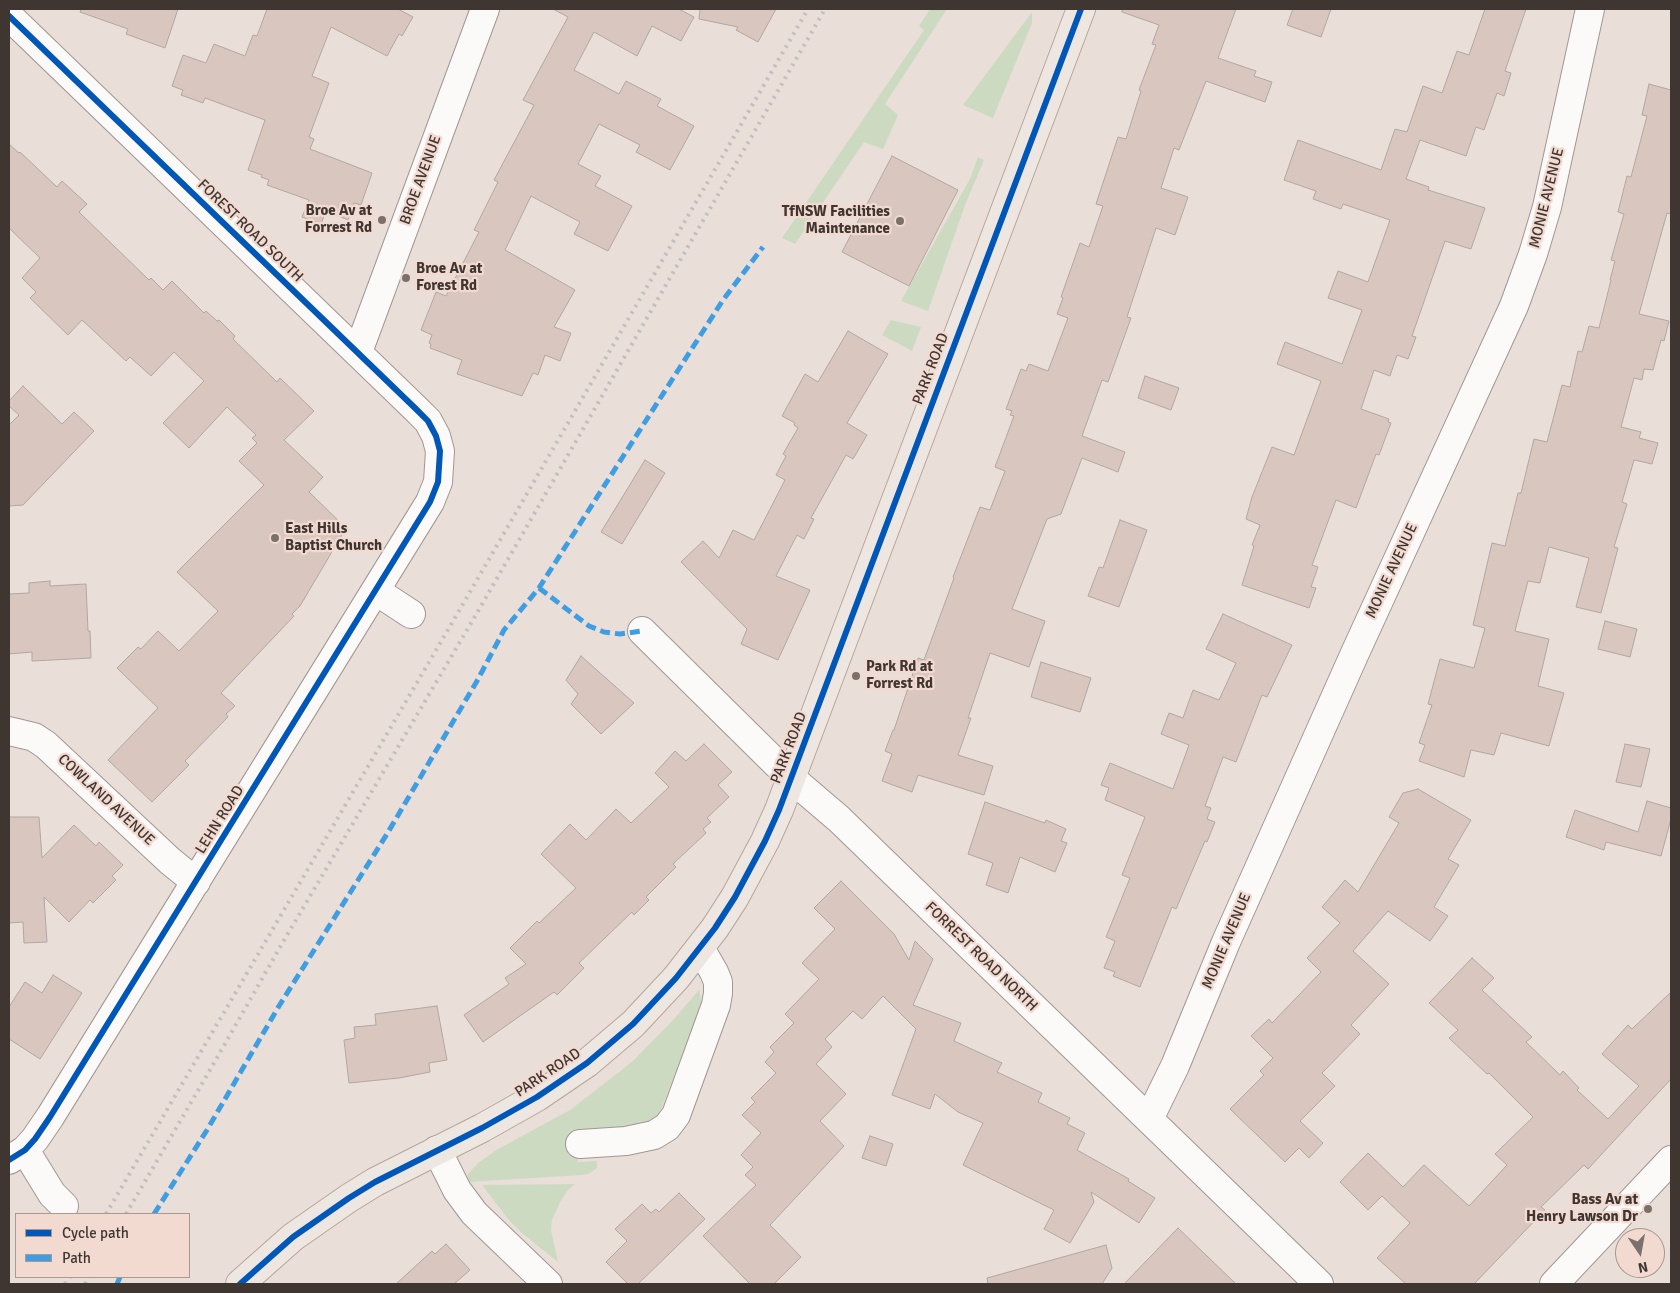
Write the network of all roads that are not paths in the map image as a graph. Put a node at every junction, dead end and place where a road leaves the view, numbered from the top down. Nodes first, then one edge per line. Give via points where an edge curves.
1 (485, 9) edge
2 (1081, 9) edge
3 (1590, 9) edge
4 (9, 16) edge
5 (358, 352) junction
6 (438, 482) joint
7 (376, 591) junction
8 (411, 614) dead end
9 (642, 631) dead end
10 (9, 731) edge
11 (791, 778) junction
12 (196, 882) junction
13 (700, 948) junction
14 (1149, 1119) junction
15 (580, 1144) dead end
16 (436, 1150) junction
17 (17, 1155) edge
18 (1671, 1160) edge
19 (64, 1206) dead end
20 (240, 1284) edge
21 (548, 1284) edge
22 (1319, 1284) edge
23 (1554, 1284) edge

1 - 5 street, BROE AVENUE
2 - 11 main road, PARK ROAD
3 - 14 street, MONIE AVENUE via 1547,207 1514,306 1355,653 1226,942 1176,1066
4 - 5 street, FOREST ROAD SOUTH
5 - 6 street, FOREST ROAD SOUTH via 428,421 440,451
6 - 7 street, LEHN ROAD via 430,502
7 - 8 street
7 - 12 street, LEHN ROAD
9 - 11 street, FORREST ROAD NORTH
10 - 12 street, COWLAND AVENUE via 34,737 46,746
11 - 13 main road, PARK ROAD via 750,871
11 - 14 street, FORREST ROAD NORTH via 839,819
12 - 17 street, LEHN ROAD via 50,1117 35,1139
13 - 15 street via 718,982 718,993 676,1115 667,1127 654,1135 626,1141
13 - 16 main road, PARK ROAD via 633,1024 586,1063 537,1098
14 - 22 street, FORREST ROAD NORTH
16 - 20 main road, PARK ROAD via 374,1182 320,1217
16 - 21 street via 457,1190 474,1213
17 - 19 street
18 - 23 street

